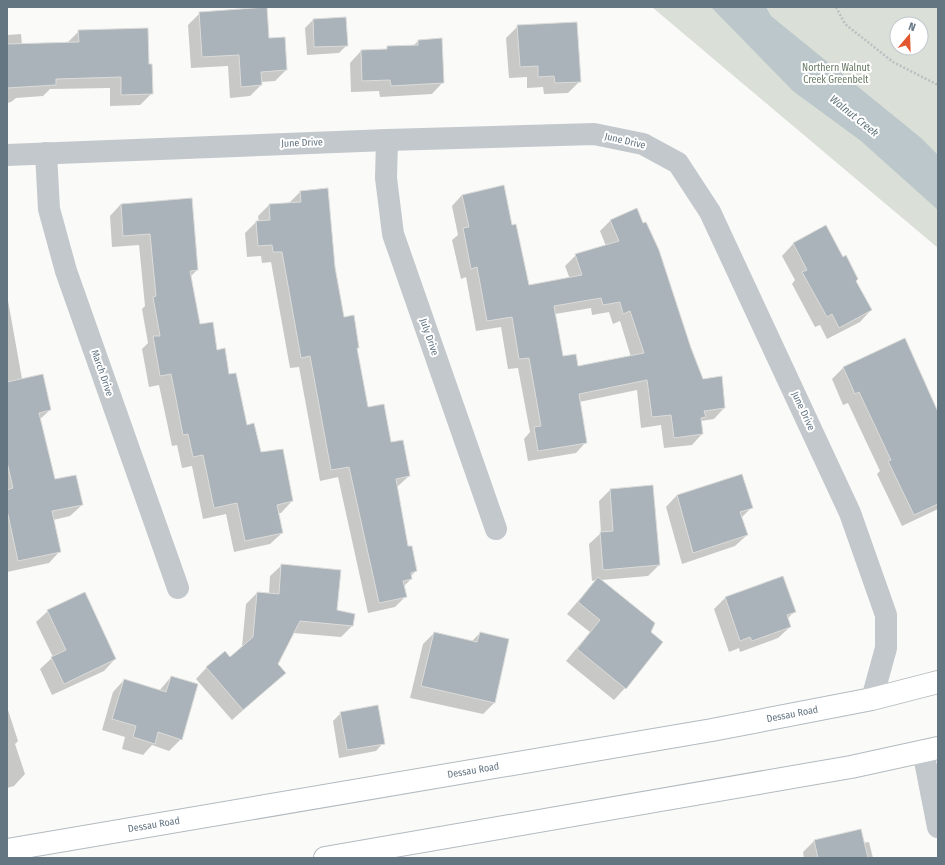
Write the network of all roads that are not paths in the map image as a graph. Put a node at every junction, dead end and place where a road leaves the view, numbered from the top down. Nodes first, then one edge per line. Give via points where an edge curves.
1 (387, 140) junction
2 (46, 154) junction
3 (7, 155) edge
4 (496, 529) dead end
5 (178, 588) dead end
6 (938, 682) edge
7 (872, 700) junction
8 (931, 750) edge
9 (938, 827) edge
10 (7, 850) edge
11 (325, 858) edge

1 - 2 street, June Drive
1 - 4 street, July Drive via 386,178 394,234
1 - 7 street, June Drive via 594,134 644,144 678,163 710,212 850,513 886,614 886,648
2 - 3 street, June Drive
2 - 5 street, March Drive via 49,209 66,270
6 - 7 main road, Dessau Road
7 - 10 main road, Dessau Road via 712,730
8 - 9 street
8 - 11 main road via 851,767

